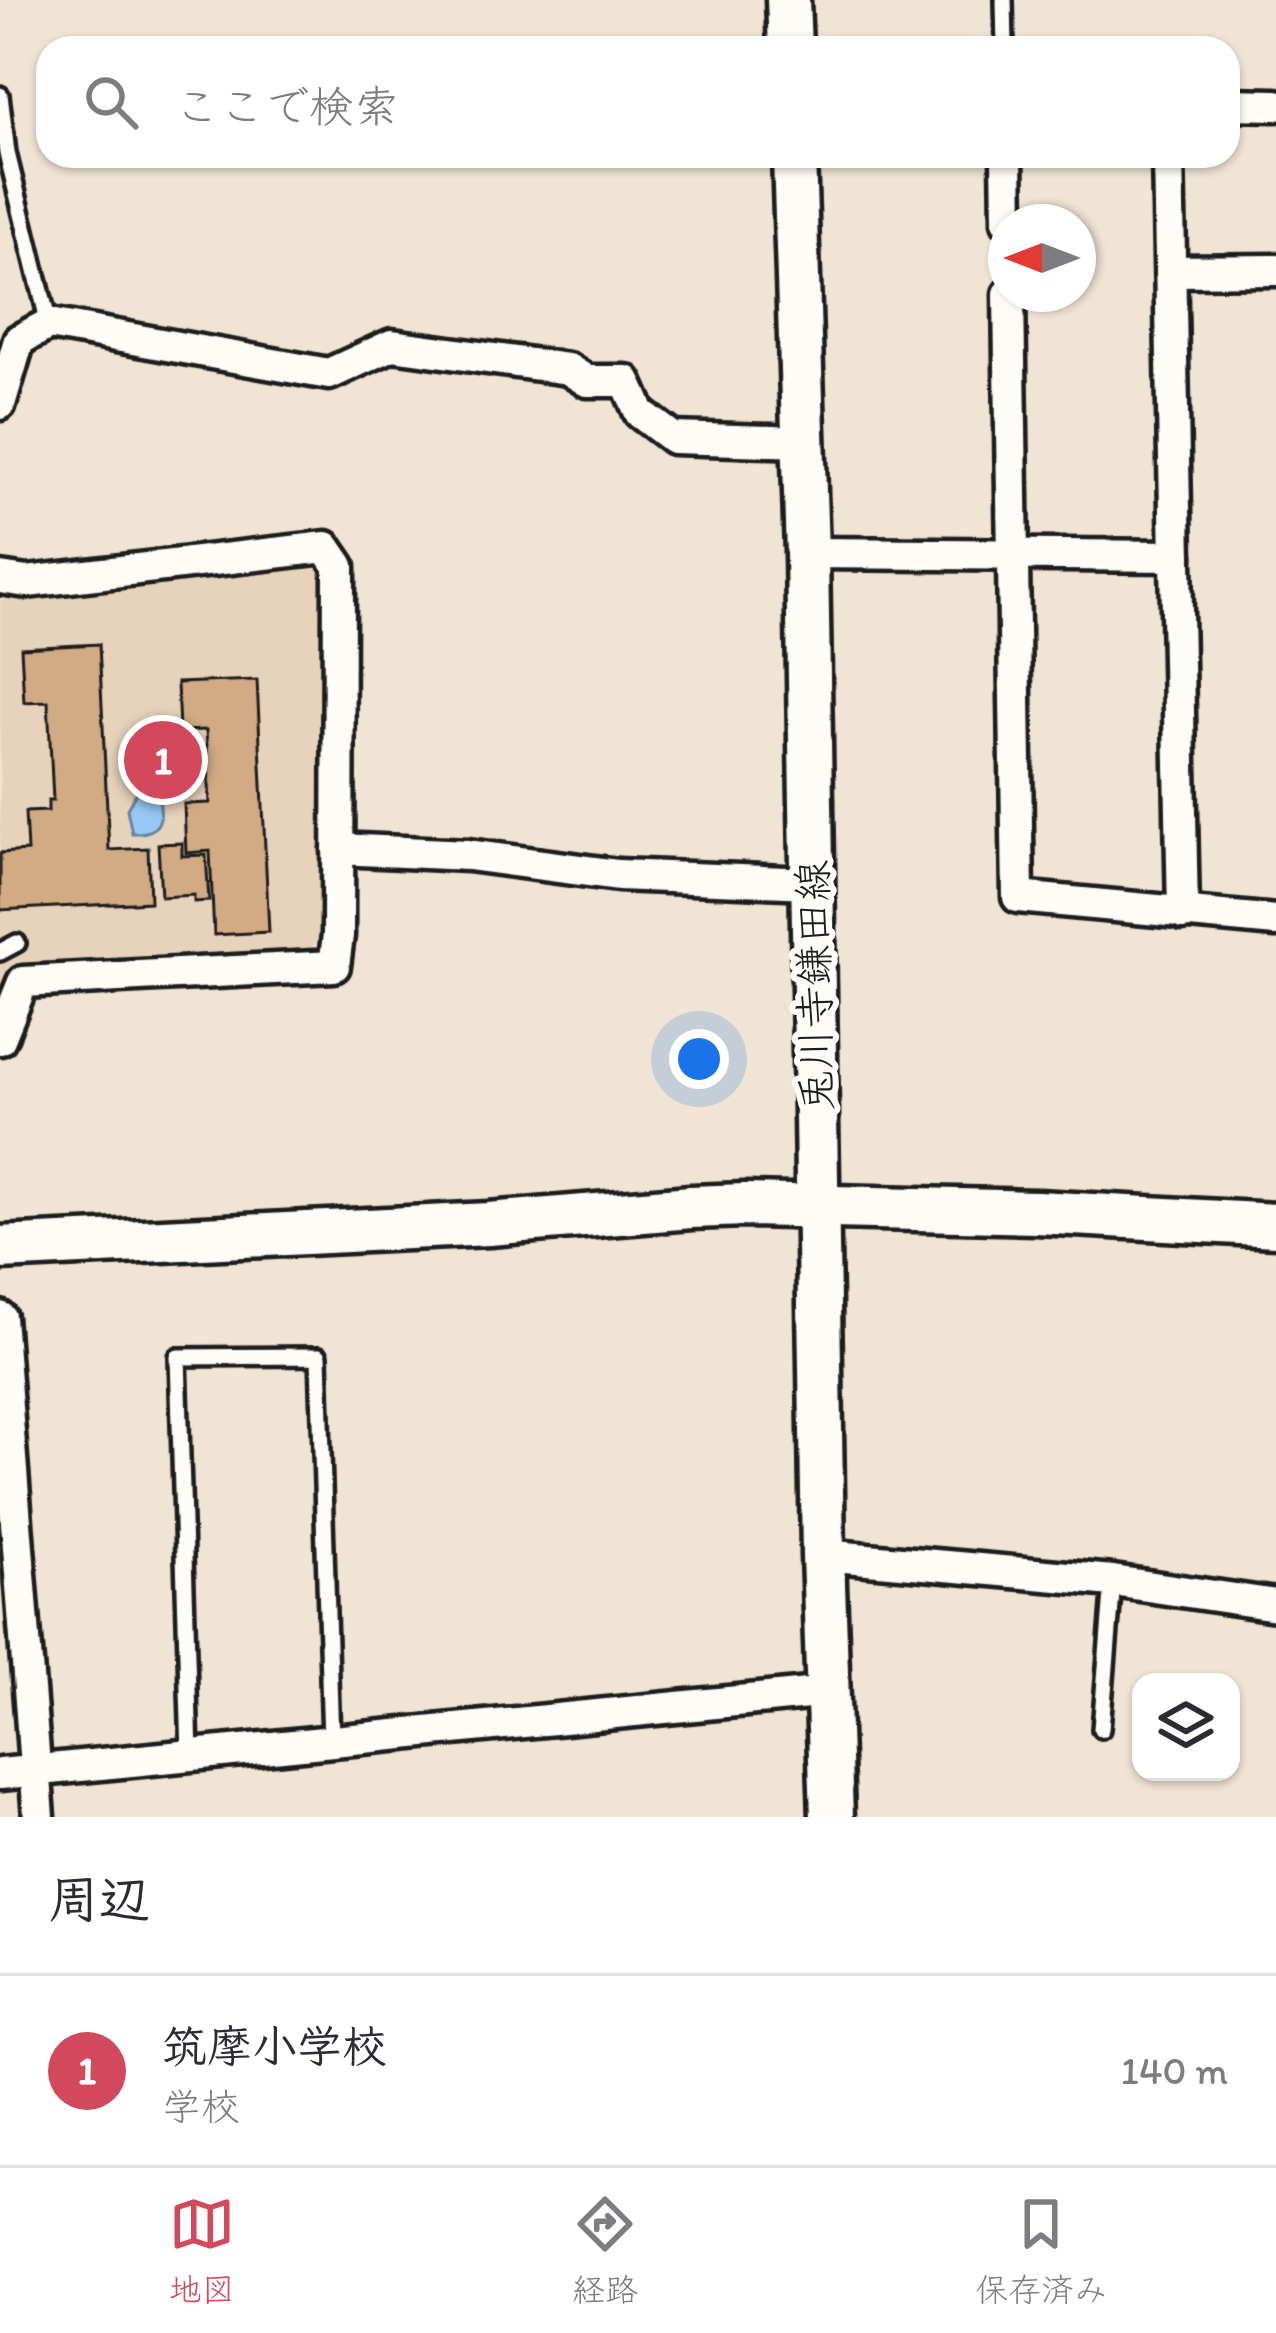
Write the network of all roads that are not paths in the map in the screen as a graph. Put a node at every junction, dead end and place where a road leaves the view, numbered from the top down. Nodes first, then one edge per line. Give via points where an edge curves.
1 (788, 0) edge
2 (1004, 0) edge
3 (790, 36) edge
4 (1005, 36) edge
5 (0, 95) edge
6 (1240, 104) edge
7 (1276, 105) edge
8 (794, 168) edge
9 (1007, 168) edge
10 (1168, 168) edge
11 (1008, 204) edge
12 (1276, 270) edge
13 (1172, 271) junction
14 (1009, 312) edge
15 (50, 324) junction
16 (0, 404) edge
17 (804, 442) junction
18 (807, 553) junction
19 (1176, 556) junction
20 (1013, 557) junction
21 (0, 578) edge
22 (338, 849) junction
23 (812, 884) junction
24 (1183, 914) junction
25 (1276, 921) edge
26 (17, 943) dead end
27 (0, 952) edge
28 (0, 1039) edge
29 (818, 1206) junction
30 (1276, 1225) edge
31 (0, 1248) edge
32 (0, 1317) edge
33 (823, 1555) junction
34 (1113, 1581) junction
35 (1276, 1605) edge
36 (828, 1692) junction
37 (1101, 1729) dead end
38 (331, 1742) junction
39 (190, 1755) junction
40 (36, 1770) junction
41 (0, 1774) edge
42 (39, 1817) edge
43 (832, 1817) edge

1 - 3 main road
2 - 4 lane
5 - 15 lane
6 - 7 street
8 - 17 main road, 兎川寺鎌田線
9 - 11 street
10 - 13 street
12 - 13 street
13 - 19 street
14 - 20 street
15 - 16 street via 19,340
15 - 17 street via 329,374 392,345 568,369 587,381 626,381 640,413 673,438
17 - 18 main road, 兎川寺鎌田線
18 - 20 street
18 - 23 main road, 兎川寺鎌田線
19 - 20 street
19 - 24 street
20 - 24 street via 1018,897
21 - 22 street via 27,582 326,548 338,566
22 - 23 street
22 - 28 street via 334,966 23,982
23 - 29 main road, 兎川寺鎌田線
24 - 25 street
26 - 27 lane
29 - 30 main road
29 - 31 main road
29 - 33 main road, 兎川寺鎌田線
32 - 40 street
33 - 34 street
33 - 36 main road, 兎川寺鎌田線
34 - 35 street
34 - 37 lane
36 - 38 street
36 - 43 main road, 兎川寺鎌田線
38 - 39 street
38 - 39 lane via 320,1357 178,1357
39 - 40 street
40 - 41 street
40 - 42 street

